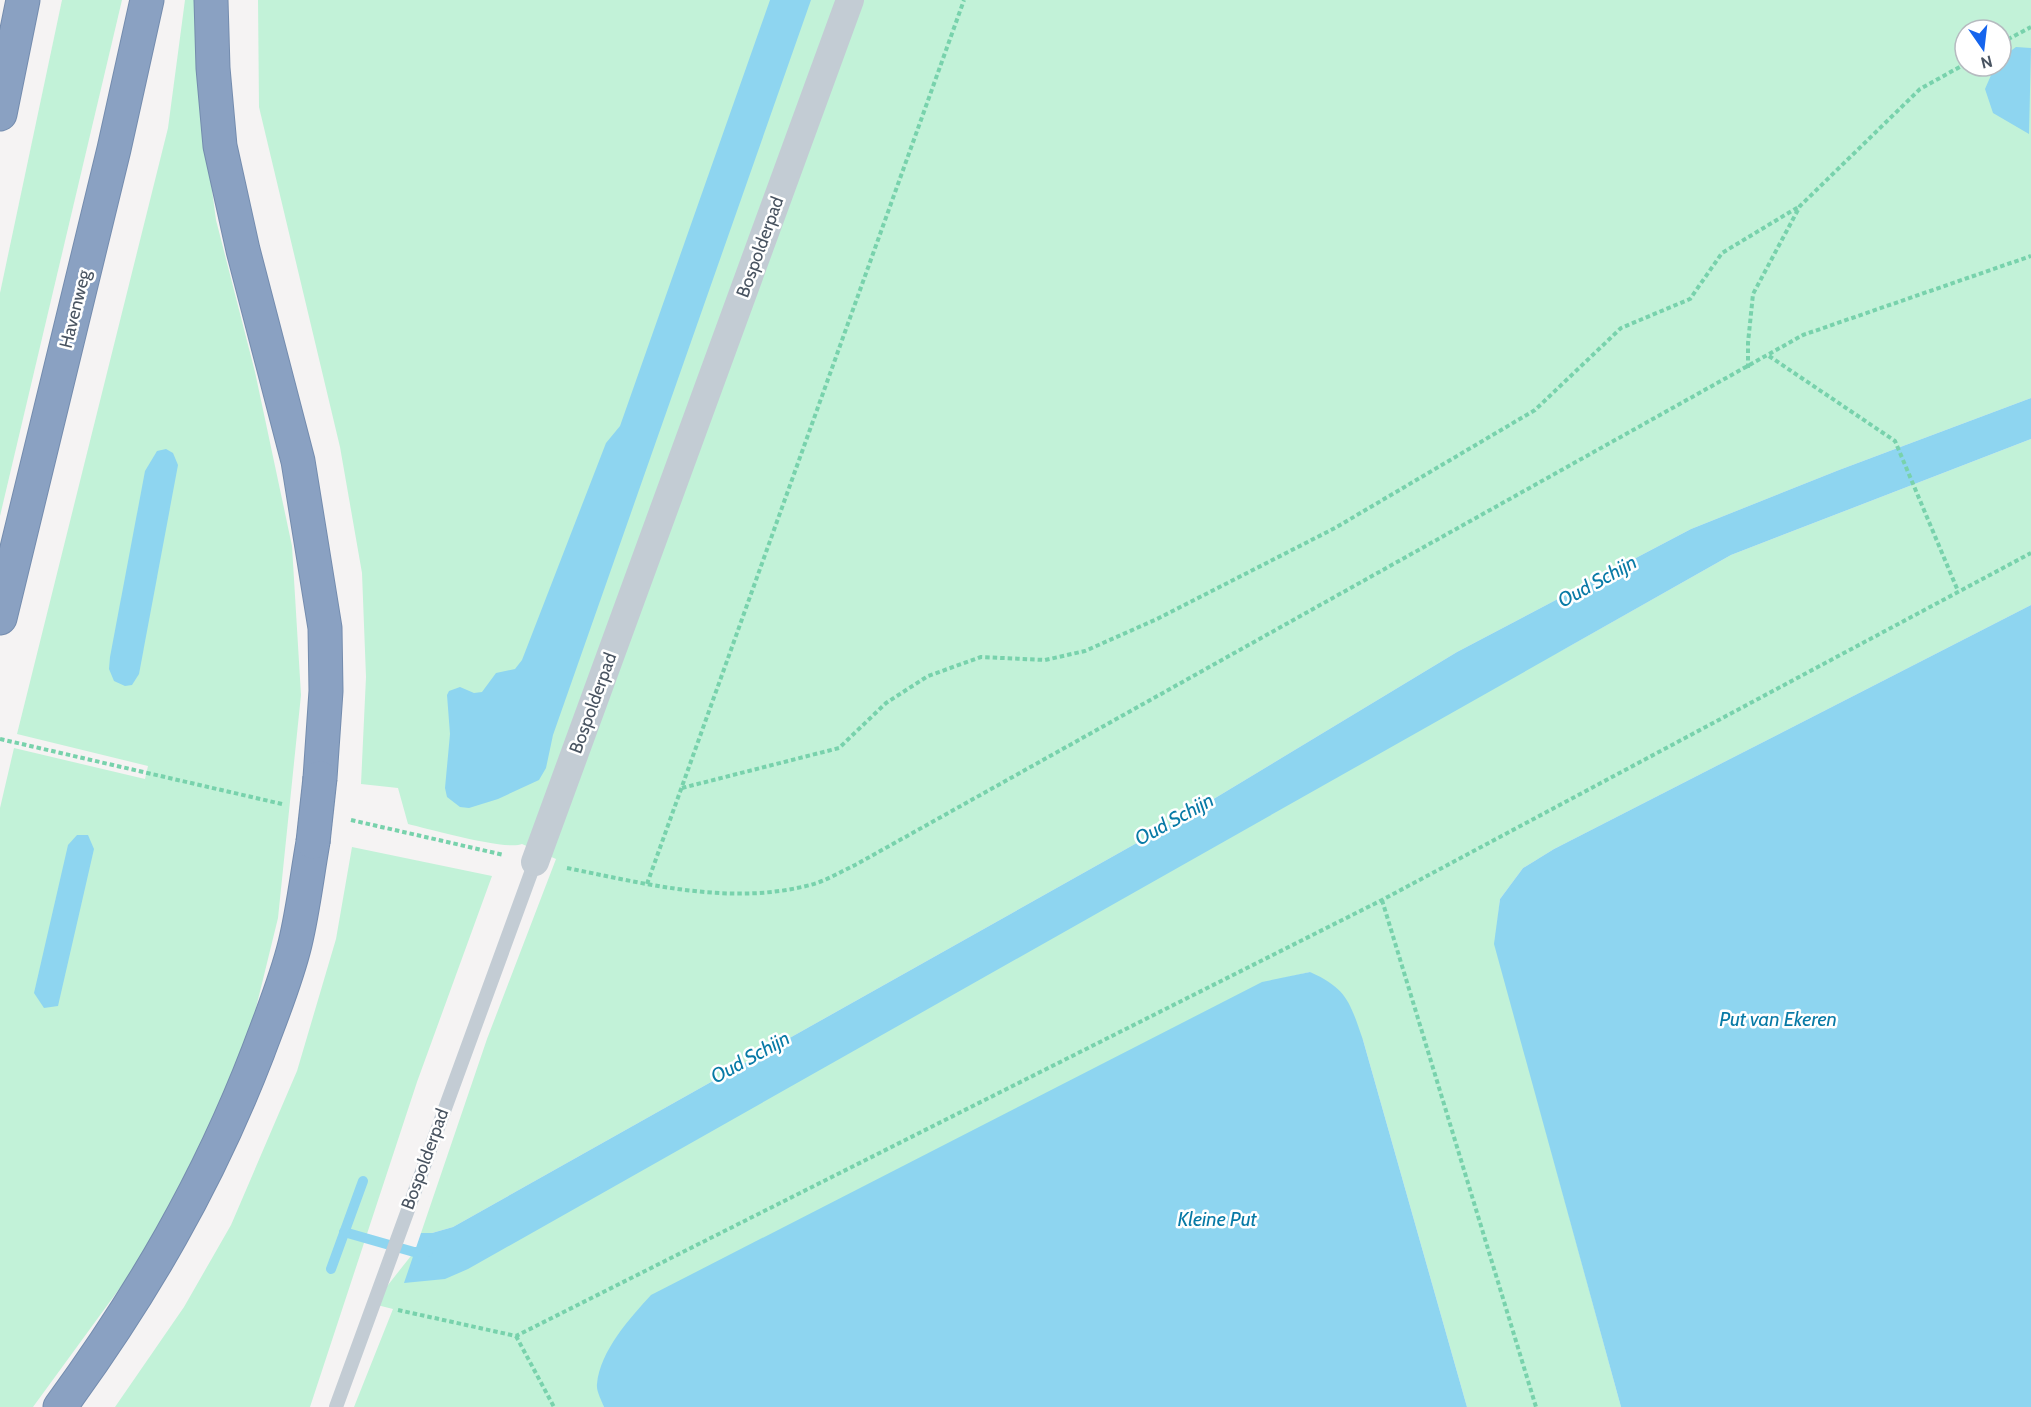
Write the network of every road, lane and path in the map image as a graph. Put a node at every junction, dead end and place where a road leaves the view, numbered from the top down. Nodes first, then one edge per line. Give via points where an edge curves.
1 (22, 0) edge
2 (147, 0) edge
3 (211, 0) edge
4 (850, 0) edge
5 (964, 0) edge
6 (2031, 27) edge
7 (2013, 37) edge
8 (1953, 71) edge
9 (0, 114) edge
10 (1800, 206) junction
11 (2031, 256) edge
12 (1769, 356) junction
13 (1748, 368) junction
14 (2031, 553) edge
15 (1958, 591) junction
16 (0, 618) edge
17 (0, 739) edge
18 (147, 773) dead end
19 (682, 788) junction
20 (535, 862) junction
21 (647, 884) junction
22 (1382, 900) junction
23 (373, 1304) junction
24 (516, 1336) junction
25 (60, 1407) edge
26 (336, 1407) edge
27 (554, 1407) edge
28 (1536, 1407) edge

1 - 9 highway
2 - 16 highway, Havenweg
3 - 25 highway, bridge via 220,146 245,260 298,461 325,628 326,691 320,778 294,945 268,1024 216,1153 166,1248 111,1337
4 - 20 street, Bospolderpad
5 - 19 path
6 - 7 path
8 - 10 path via 1920,89
10 - 13 path via 1753,294
10 - 19 path via 1722,253 1690,299 1621,328 1535,410 1335,528 1157,619 1085,651 1045,660 981,657 928,676 886,703 839,748
11 - 12 path via 1803,335
12 - 13 path
12 - 15 path via 1895,441
13 - 21 path via 857,864 813,884 773,893 718,894
14 - 15 path
15 - 22 path
17 - 18 path
19 - 21 path
20 - 21 path
20 - 23 lane, Bospolderpad
22 - 24 path
22 - 28 path
23 - 24 path
23 - 26 lane, Bospolderpad
24 - 27 path

